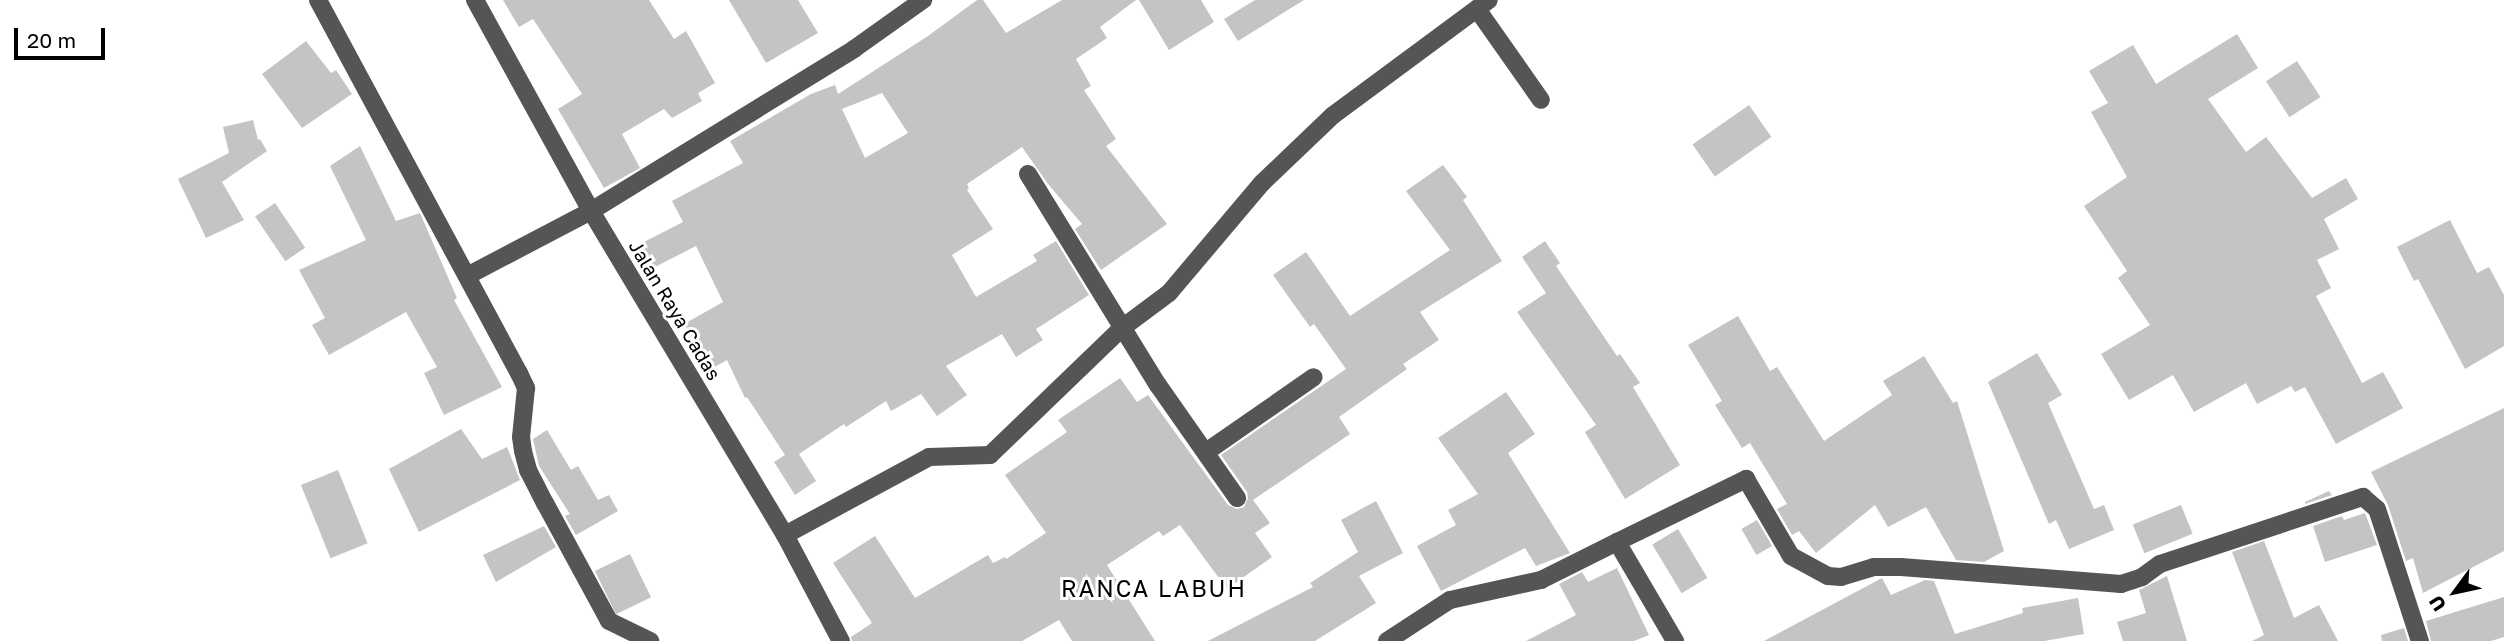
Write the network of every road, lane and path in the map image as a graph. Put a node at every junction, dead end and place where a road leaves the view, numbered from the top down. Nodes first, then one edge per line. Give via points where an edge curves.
1 (318, 0) edge
2 (475, 0) edge
3 (923, 0) edge
4 (1483, 5) edge
5 (1541, 100) dead end
6 (1028, 174) dead end
7 (591, 211) junction
8 (467, 276) junction
9 (1122, 328) junction
10 (1314, 377) dead end
11 (1206, 452) junction
12 (1237, 498) dead end
13 (785, 535) junction
14 (1617, 542) junction
15 (650, 641) edge
16 (842, 641) edge
17 (1387, 641) edge
18 (1675, 641) edge
19 (2420, 641) edge

1 - 8 street
2 - 7 street, Jalan Raya Cadas
3 - 7 street via 854,50
4 - 5 street
4 - 9 street via 1332,116 1262,183 1169,293
6 - 9 street
7 - 8 street
7 - 13 street, Jalan Raya Cadas
8 - 15 street via 526,388 521,437 528,470 539,492 610,621
9 - 11 street
9 - 13 street via 990,455 929,457
10 - 11 street
11 - 12 street
13 - 16 street, Jalan Raya Cadas
14 - 17 street via 1549,578 1450,600
14 - 18 street
14 - 19 street via 1746,480 1791,556 1828,576 1901,567 2121,584 2160,564 2363,497 2377,509

